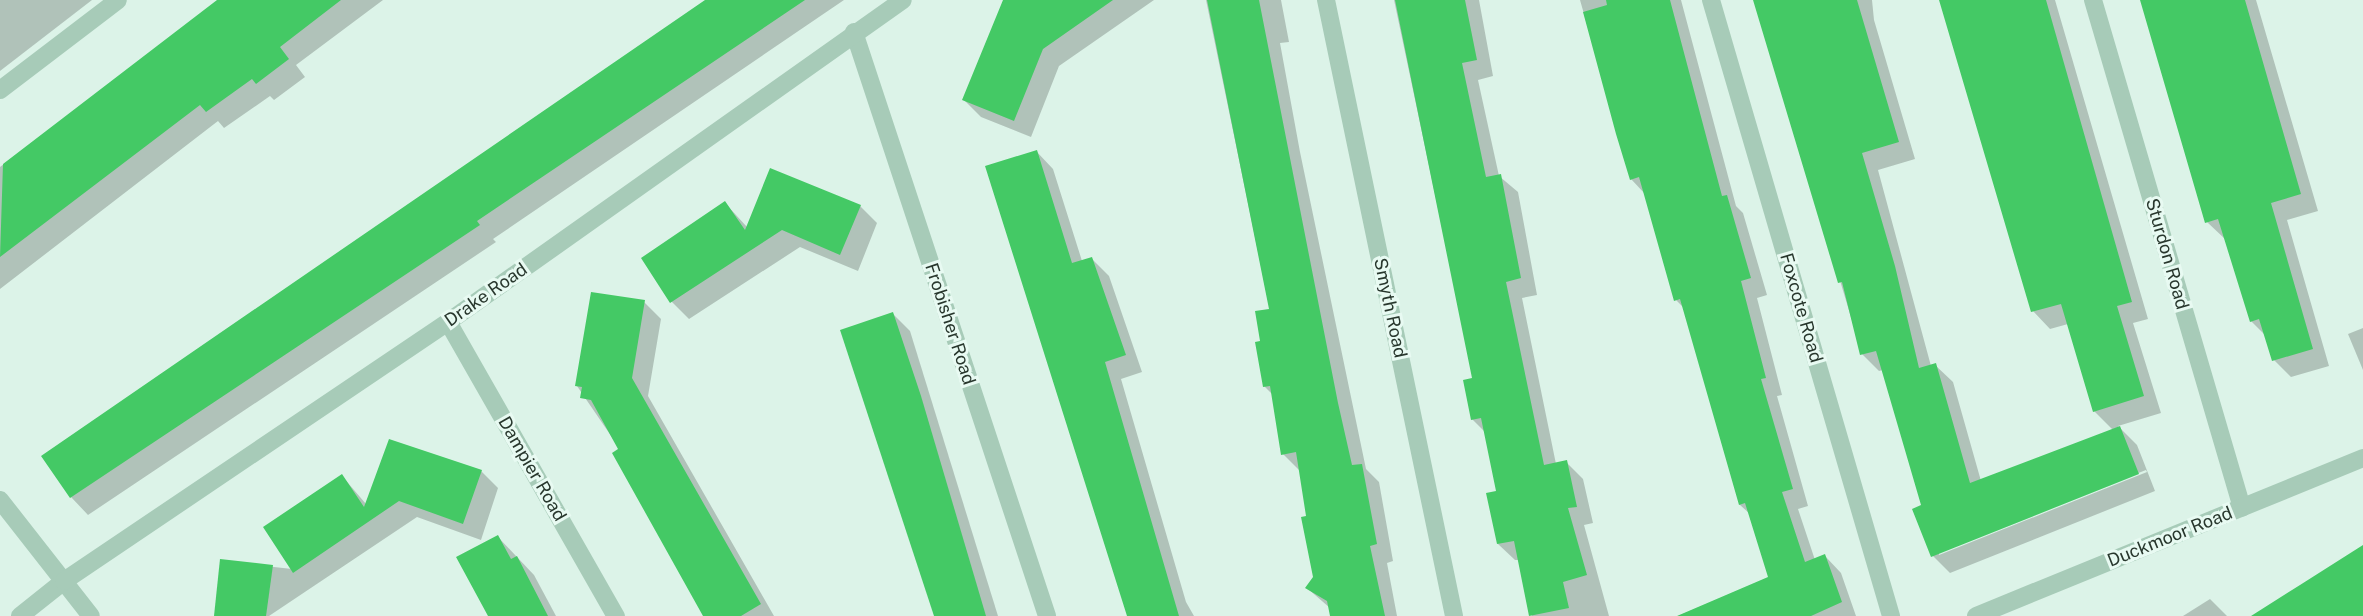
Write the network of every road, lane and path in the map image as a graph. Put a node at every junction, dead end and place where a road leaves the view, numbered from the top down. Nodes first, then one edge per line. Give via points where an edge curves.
1 (117, 0) edge
2 (903, 0) edge
3 (1326, 0) edge
4 (1711, 0) edge
5 (2093, 0) edge
6 (854, 32) junction
7 (0, 90) edge
8 (448, 322) junction
9 (2363, 458) edge
10 (0, 500) edge
11 (2242, 508) junction
12 (64, 581) junction
13 (20, 616) edge
14 (91, 616) edge
15 (616, 616) edge
16 (1047, 616) edge
17 (1454, 616) edge
18 (1891, 616) edge
19 (1976, 616) edge

1 - 7 street
2 - 6 street, Drake Road
3 - 17 street, Smyth Road
4 - 18 street, Foxcote Road
5 - 11 street, Sturdon Road
6 - 8 street, Drake Road
6 - 16 street, Frobisher Road
8 - 12 street, Drake Road
8 - 15 street, Dampier Road
9 - 11 street, Duckmoor Road
10 - 12 street
11 - 19 street, Duckmoor Road
12 - 13 street, Drake Road
12 - 14 street

